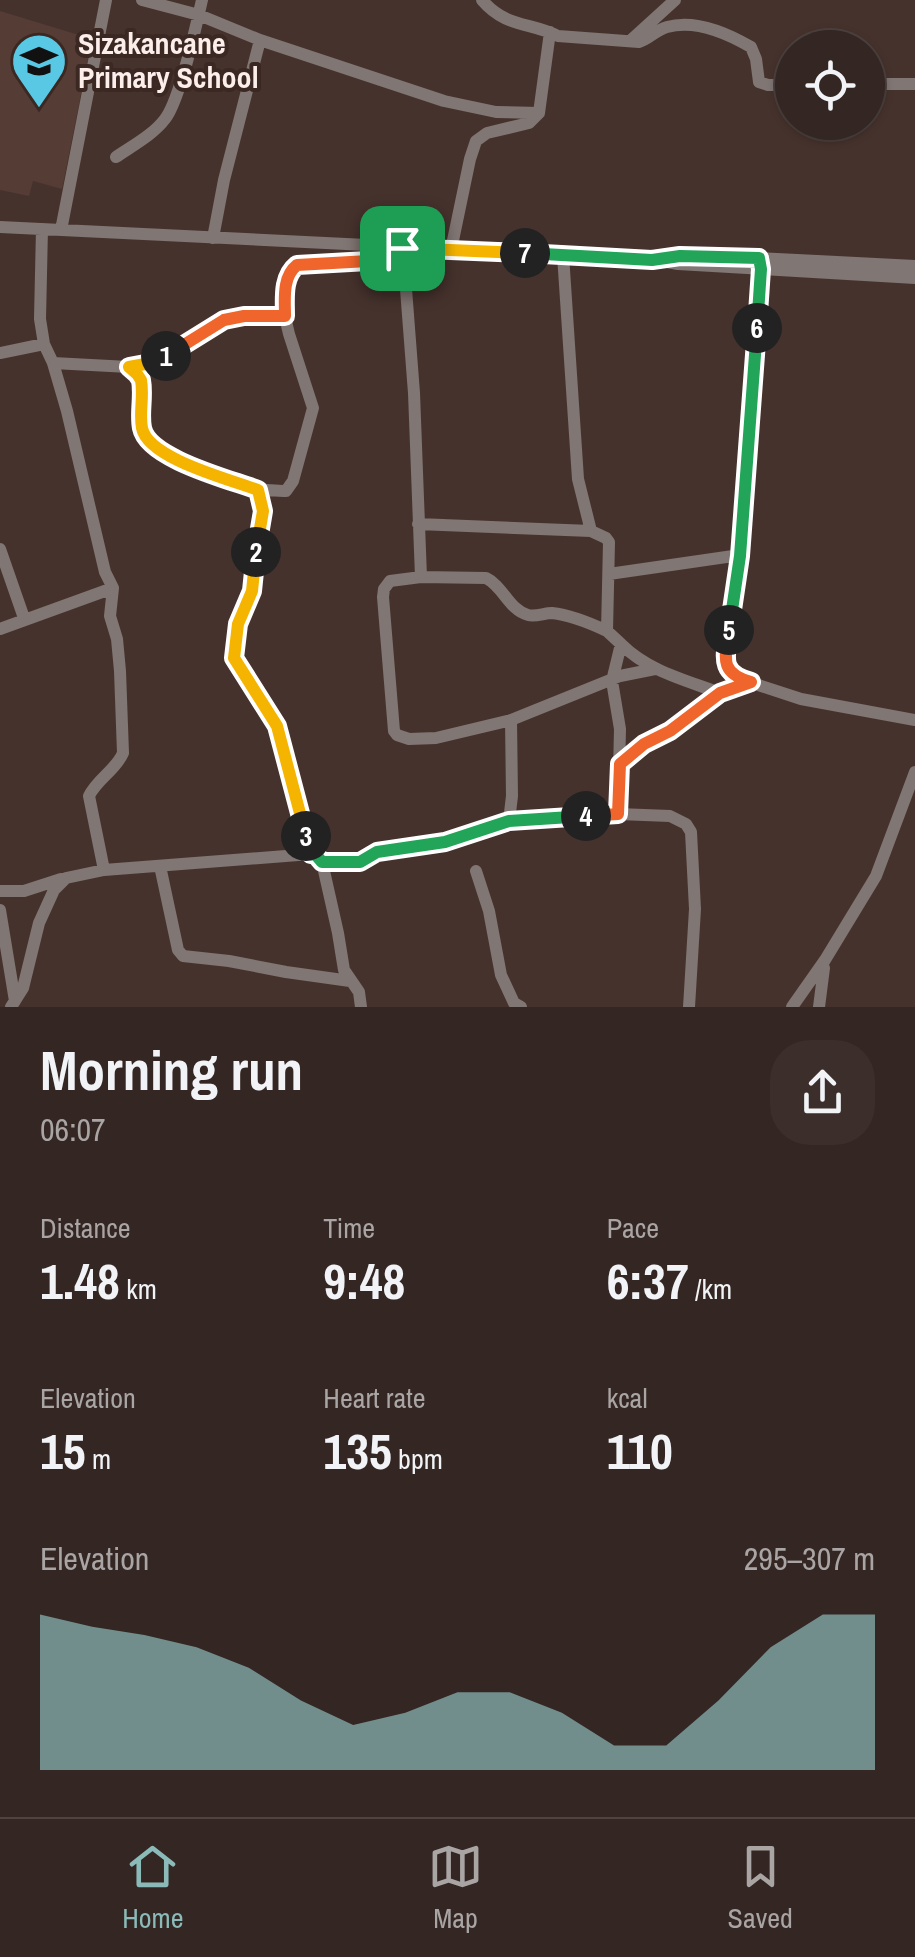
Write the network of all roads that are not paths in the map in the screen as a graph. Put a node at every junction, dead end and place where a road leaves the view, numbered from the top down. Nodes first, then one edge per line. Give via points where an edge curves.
1 (106, 0) edge
2 (142, 0) edge
3 (202, 0) edge
4 (482, 0) edge
5 (676, 0) edge
6 (199, 15) junction
7 (550, 32) junction
8 (260, 40) junction
9 (630, 42) junction
10 (885, 84) edge
11 (915, 84) edge
12 (775, 85) edge
13 (540, 113) junction
14 (116, 157) dead end
15 (0, 227) edge
16 (42, 229) junction
17 (61, 230) junction
18 (213, 238) junction
19 (451, 250) junction
20 (403, 253) junction
21 (563, 255) junction
22 (760, 264) junction
23 (915, 266) edge
24 (911, 280) edge
25 (285, 316) junction
26 (44, 344) junction
27 (0, 353) edge
28 (53, 363) junction
29 (129, 367) junction
30 (258, 490) junction
31 (418, 524) junction
32 (592, 531) junction
33 (0, 549) edge
34 (740, 556) junction
35 (609, 574) junction
36 (420, 577) junction
37 (114, 588) junction
38 (24, 618) junction
39 (0, 629) edge
40 (607, 630) junction
41 (621, 644) junction
42 (655, 669) junction
43 (612, 682) junction
44 (751, 682) junction
45 (720, 693) junction
46 (511, 720) junction
47 (915, 720) edge
48 (620, 764) junction
49 (915, 772) edge
50 (618, 814) junction
51 (509, 821) junction
52 (316, 858) junction
53 (160, 866) junction
54 (104, 870) junction
55 (476, 872) dead end
56 (66, 878) junction
57 (0, 891) edge
58 (0, 910) edge
59 (825, 960) junction
60 (350, 981) junction
61 (14, 1005) edge
62 (361, 1007) edge
63 (522, 1007) edge
64 (689, 1007) edge
65 (792, 1007) edge
66 (819, 1007) edge

1 - 17 street
2 - 6 street
3 - 6 street
4 - 7 street via 518,26
5 - 9 street
6 - 8 street
6 - 14 street via 166,118
7 - 9 street
7 - 13 street
8 - 13 street via 457,105
8 - 18 street
9 - 12 street via 666,27 714,29 750,47 759,82
10 - 11 street
13 - 19 street via 476,140
15 - 16 street
16 - 17 street
16 - 26 street
17 - 18 street
18 - 20 street
19 - 20 street
19 - 21 street
20 - 25 street via 297,265 287,279
20 - 31 street
21 - 22 street
21 - 32 street via 578,479
22 - 23 street
22 - 24 street
22 - 34 street
25 - 29 street via 224,320 156,362
25 - 30 street via 314,408 291,486
26 - 27 street
26 - 28 street
28 - 29 street
28 - 37 street
29 - 30 street via 141,380 146,439 204,472
30 - 52 street via 262,523 234,658 277,726
31 - 32 street
31 - 36 street
32 - 35 street via 609,542
33 - 38 street
34 - 35 street
34 - 44 street via 726,662 733,676
35 - 40 street
36 - 40 street via 486,578 526,614 552,613
36 - 46 street via 394,579 384,589 394,731 420,740
37 - 38 street
37 - 54 street via 110,616 120,671 122,753 89,796
38 - 39 street
40 - 41 street
41 - 42 street
41 - 43 street
42 - 43 street
42 - 45 street
43 - 46 street
43 - 48 street
44 - 45 street
44 - 47 street via 800,699
45 - 48 street
46 - 51 street
48 - 50 street
49 - 59 street via 876,876
50 - 51 street
50 - 64 street via 670,816 691,832
51 - 52 street via 445,842 377,852 360,862
52 - 53 street
52 - 60 street
53 - 54 street
53 - 60 street via 183,956
54 - 56 street
55 - 63 street via 501,976
56 - 57 street
56 - 61 street via 47,902
58 - 61 street
59 - 65 street
59 - 66 street
60 - 62 street

